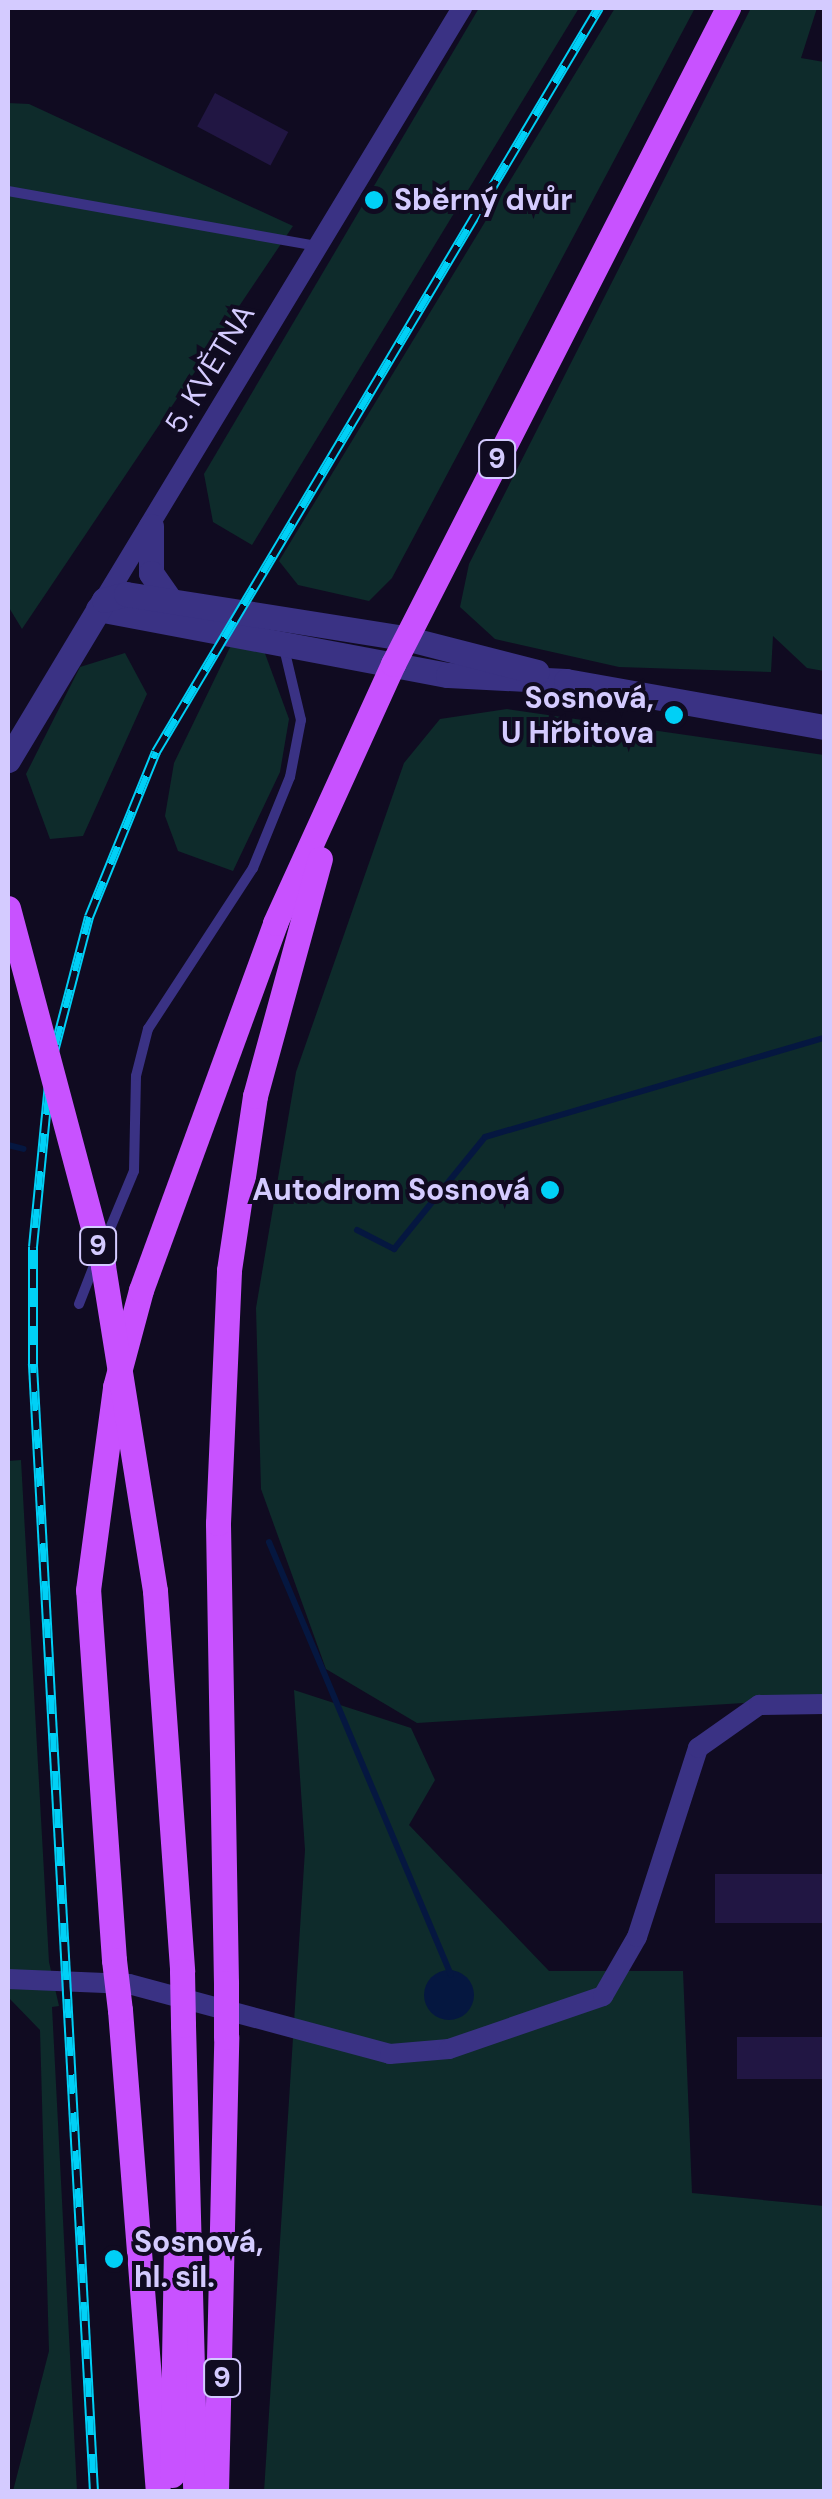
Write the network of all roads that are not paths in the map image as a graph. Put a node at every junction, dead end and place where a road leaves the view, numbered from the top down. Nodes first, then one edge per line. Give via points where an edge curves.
1 (462, 8) edge
2 (728, 8) edge
3 (8, 191) edge
4 (318, 247) junction
5 (151, 526) junction
6 (169, 600) junction
7 (101, 605) junction
8 (405, 638) junction
9 (283, 642) junction
10 (393, 664) junction
11 (566, 681) junction
12 (824, 727) edge
13 (8, 760) edge
14 (338, 797) junction
15 (8, 908) edge
16 (79, 1304) dead end
17 (824, 1704) edge
18 (8, 1979) edge
19 (183, 2025) junction
20 (158, 2492) edge
21 (172, 2492) edge
22 (195, 2492) edge
23 (216, 2492) edge

1 - 4 street, 5. KVĚTNA
2 - 8 main road, 9
3 - 4 lane
4 - 5 street, 5. KVĚTNA
5 - 6 street via 151,573
5 - 7 street, 5. KVĚTNA
6 - 7 street
6 - 8 street
7 - 9 street
7 - 13 street, 5. KVĚTNA
8 - 10 main road, 9
8 - 11 street
9 - 10 street
9 - 16 lane via 301,720 290,777 253,868 148,1029 136,1076 134,1171
10 - 11 street
10 - 14 main road, 9
11 - 12 street
14 - 20 main road, 9, bridge via 275,923 224,1058 116,1387 88,1590
14 - 23 main road, 9, bridge via 276,1005 229,1270 218,1523 226,2037
15 - 19 main road, 9, bridge via 103,1266 155,1591
17 - 18 street via 759,1705 698,1748 638,1937 603,1996 449,2049 390,2054 129,1984
19 - 21 main road, 9
19 - 22 main road, 9

